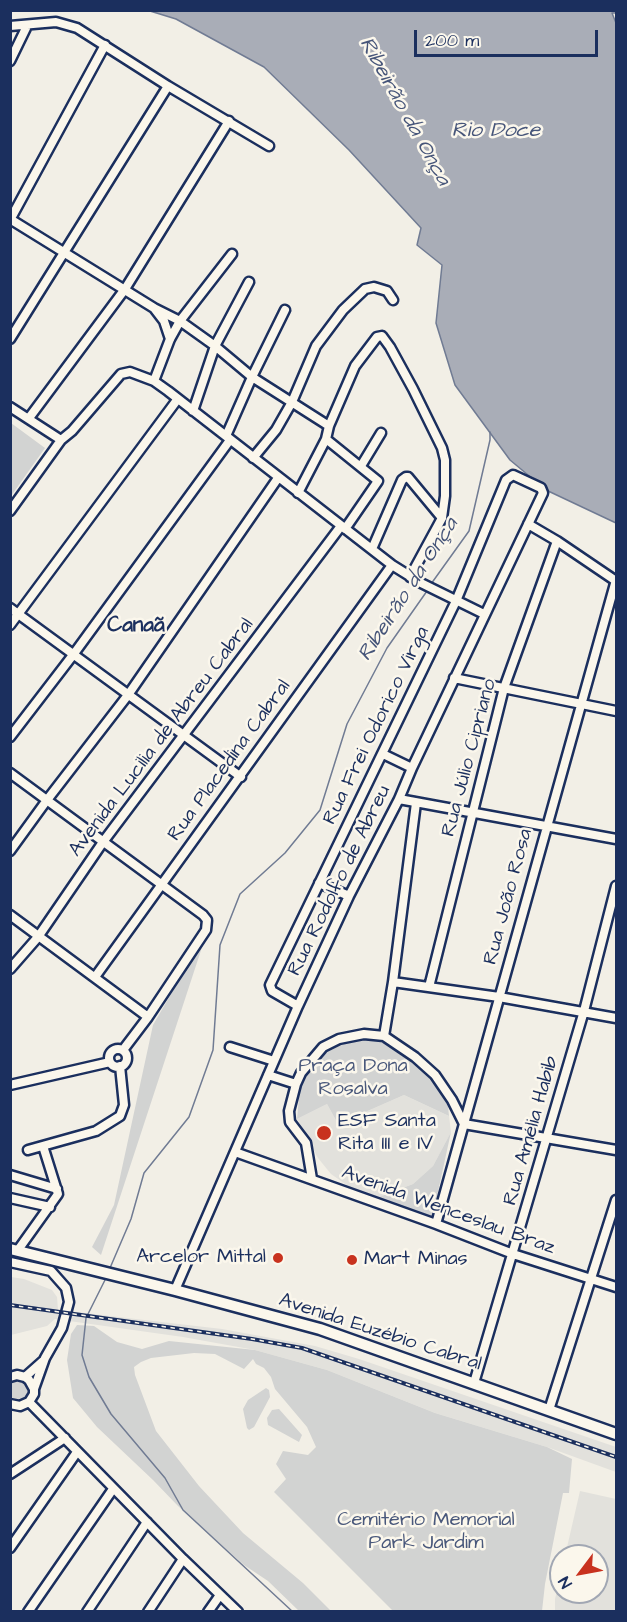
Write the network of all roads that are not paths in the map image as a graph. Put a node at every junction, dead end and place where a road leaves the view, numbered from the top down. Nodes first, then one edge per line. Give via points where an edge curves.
1 (10, 26) edge
2 (27, 26) junction
3 (105, 45) junction
4 (10, 61) edge
5 (168, 86) junction
6 (230, 121) junction
7 (269, 146) dead end
8 (11, 219) edge
9 (64, 252) junction
10 (232, 254) dead end
11 (249, 282) dead end
12 (125, 290) junction
13 (393, 300) dead end
14 (154, 308) junction
15 (285, 310) dead end
16 (180, 321) junction
17 (10, 339) edge
18 (170, 339) junction
19 (215, 346) junction
20 (252, 377) junction
21 (154, 381) junction
22 (177, 400) junction
23 (292, 402) junction
24 (10, 407) edge
25 (193, 411) junction
26 (29, 418) junction
27 (329, 426) junction
28 (381, 433) dead end
29 (228, 438) junction
30 (326, 439) junction
31 (61, 440) junction
32 (254, 458) junction
33 (361, 466) junction
34 (278, 478) junction
35 (543, 490) joint
36 (298, 493) junction
37 (10, 511) edge
38 (442, 518) junction
39 (528, 524) junction
40 (343, 528) junction
41 (557, 541) junction
42 (372, 549) junction
43 (392, 565) junction
44 (410, 577) junction
45 (616, 581) edge
46 (456, 601) junction
47 (10, 608) edge
48 (19, 614) junction
49 (484, 614) junction
50 (10, 625) edge
51 (73, 655) junction
52 (454, 678) junction
53 (504, 688) junction
54 (128, 695) junction
55 (581, 705) junction
56 (616, 711) edge
57 (185, 735) junction
58 (10, 737) edge
59 (382, 754) junction
60 (412, 768) junction
61 (10, 773) edge
62 (241, 777) junction
63 (399, 799) junction
64 (47, 800) junction
65 (416, 803) junction
66 (473, 812) junction
67 (546, 826) junction
68 (616, 838) edge
69 (103, 843) junction
70 (10, 851) edge
71 (320, 883) junction
72 (160, 884) junction
73 (616, 886) edge
74 (349, 896) junction
75 (10, 915) edge
76 (38, 937) junction
77 (10, 969) edge
78 (95, 977) junction
79 (393, 982) junction
80 (429, 987) junction
81 (499, 997) junction
82 (298, 1006) junction
83 (584, 1011) junction
84 (148, 1017) junction
85 (616, 1018) edge
86 (384, 1036) junction
87 (230, 1047) dead end
88 (123, 1050) junction
89 (274, 1061) junction
90 (110, 1062) junction
91 (120, 1066) junction
92 (268, 1075) junction
93 (296, 1084) junction
94 (10, 1085) edge
95 (464, 1124) junction
96 (546, 1138) junction
97 (43, 1146) junction
98 (28, 1150) dead end
99 (616, 1150) edge
100 (236, 1152) junction
101 (10, 1175) edge
102 (312, 1179) junction
103 (57, 1189) junction
104 (10, 1198) edge
105 (616, 1200) edge
106 (50, 1208) junction
107 (436, 1224) junction
108 (14, 1250) edge
109 (513, 1254) junction
110 (10, 1262) edge
111 (592, 1279) junction
112 (616, 1287) edge
113 (175, 1290) junction
114 (45, 1358) junction
115 (10, 1377) edge
116 (25, 1377) junction
117 (474, 1383) junction
118 (34, 1389) junction
119 (29, 1402) junction
120 (10, 1404) edge
121 (549, 1410) junction
122 (616, 1434) edge
123 (64, 1438) junction
124 (77, 1452) junction
125 (10, 1474) edge
126 (113, 1488) junction
127 (147, 1522) junction
128 (10, 1548) edge
129 (183, 1559) junction
130 (220, 1594) junction
131 (28, 1611) edge
132 (87, 1611) edge
133 (148, 1611) edge
134 (208, 1611) edge
135 (238, 1611) edge

1 - 2 street
2 - 3 street via 56,22 77,28
2 - 4 street
3 - 5 street
3 - 8 street
5 - 6 street
5 - 9 street
6 - 7 street
6 - 12 street
8 - 9 street
9 - 12 street
9 - 17 street
10 - 16 street
11 - 19 street
12 - 14 street
12 - 26 street
13 - 23 street via 387,291 374,287 365,289 343,310 316,346
14 - 16 street
14 - 18 street
15 - 20 street
16 - 18 street
16 - 19 street
18 - 21 street
19 - 20 street
19 - 25 street
20 - 23 street
20 - 29 street
21 - 22 street
21 - 31 street via 130,372 121,374
22 - 25 street
22 - 48 street
23 - 27 street
23 - 32 street
24 - 26 street
25 - 29 street
26 - 31 street
27 - 30 street
27 - 38 street via 355,366 379,336 384,337 442,448
28 - 33 street
29 - 32 street
29 - 51 street
30 - 33 street
30 - 36 street
31 - 37 street
32 - 34 street
33 - 40 street, Avenida Lucilia de Abreu Cabral via 378,481
34 - 36 street
34 - 54 street
35 - 39 street, Rua Rodolfo de Abreu
35 - 46 street, Rua Frei Odorico Virga via 513,475 506,480
36 - 40 street
38 - 42 street via 406,477
38 - 44 street
39 - 41 street
39 - 49 street, Rua Rodolfo de Abreu
40 - 42 street
40 - 57 street, Avenida Lucilia de Abreu Cabral
41 - 45 street
41 - 53 street, Rua Júlio Cipriano
42 - 43 street
43 - 44 street
43 - 62 street, Rua Placedina Cabral
44 - 46 street
45 - 55 street, Rua João Rosa
46 - 49 street
46 - 59 street, Rua Frei Odorico Virga
47 - 48 street
48 - 50 street
48 - 51 street
49 - 52 street, Rua Rodolfo de Abreu
51 - 54 street
51 - 58 street
52 - 53 street
52 - 60 street, Rua Rodolfo de Abreu
53 - 55 street
53 - 66 street, Rua Júlio Cipriano
54 - 57 street
54 - 64 street
55 - 56 street
55 - 67 street, Rua João Rosa
57 - 62 street
57 - 69 street, Avenida Lucilia de Abreu Cabral
59 - 60 street
59 - 71 street, Rua Frei Odorico Virga
60 - 63 street, Rua Rodolfo de Abreu
61 - 64 street
62 - 72 street, Rua Placedina Cabral
63 - 65 street
63 - 74 street, Rua Rodolfo de Abreu
64 - 69 street
64 - 70 street
65 - 66 street
65 - 79 street
66 - 67 street
66 - 80 street, Rua Júlio Cipriano
67 - 68 street
67 - 81 street, Rua João Rosa
69 - 72 street
69 - 76 street, Avenida Lucilia de Abreu Cabral
71 - 74 street
71 - 82 street, Rua Frei Odorico Virga via 270,988
72 - 78 street, Rua Placedina Cabral
72 - 84 street via 203,915 207,925
73 - 83 street, Rua Amélia Habib
74 - 82 street, Rua Rodolfo de Abreu
75 - 76 street
76 - 77 street, Avenida Lucilia de Abreu Cabral
76 - 78 street
78 - 84 street
79 - 80 street
79 - 86 street
80 - 81 street
81 - 83 street
81 - 95 street, Rua João Rosa
82 - 89 street, Rua Rodolfo de Abreu
83 - 85 street
83 - 96 street, Rua Amélia Habib
84 - 88 street
86 - 93 street via 364,1034 323,1047
86 - 95 street via 435,1075
87 - 89 street
88 - 90 street via 111,1051
88 - 91 street via 127,1057
89 - 92 street, Rua Rodolfo de Abreu
90 - 91 street
90 - 94 street
91 - 97 street via 124,1105 120,1116 96,1131
92 - 93 street
92 - 100 street, Rua Rodolfo de Abreu
93 - 102 street via 290,1122 306,1143
95 - 96 street
95 - 107 street, Rua João Rosa
96 - 99 street
96 - 109 street, Rua Amélia Habib
97 - 98 street
97 - 103 street
100 - 102 street, Avenida Wenceslau Braz
100 - 113 street, Rua Rodolfo de Abreu
101 - 103 street
102 - 107 street, Avenida Wenceslau Braz
103 - 106 street
104 - 106 street
105 - 111 street
106 - 108 street
107 - 109 street, Avenida Wenceslau Braz
108 - 113 main road, Avenida Euzébio Cabral
109 - 111 street, Avenida Wenceslau Braz
109 - 117 street, Rua Amélia Habib
110 - 114 street via 51,1271 66,1288 69,1302 62,1328
111 - 112 street, Avenida Wenceslau Braz
111 - 121 street
113 - 117 main road, Avenida Euzébio Cabral via 320,1329
114 - 116 street
114 - 118 street
115 - 116 street
116 - 118 street
117 - 121 main road, Avenida Euzébio Cabral
118 - 119 street
119 - 120 street via 20,1406
119 - 123 street
121 - 122 main road, Avenida Euzébio Cabral
123 - 124 street
123 - 125 street
124 - 126 street
124 - 128 street
126 - 127 street
126 - 131 street
127 - 129 street
127 - 132 street
129 - 130 street
129 - 133 street
130 - 134 street
130 - 135 street

